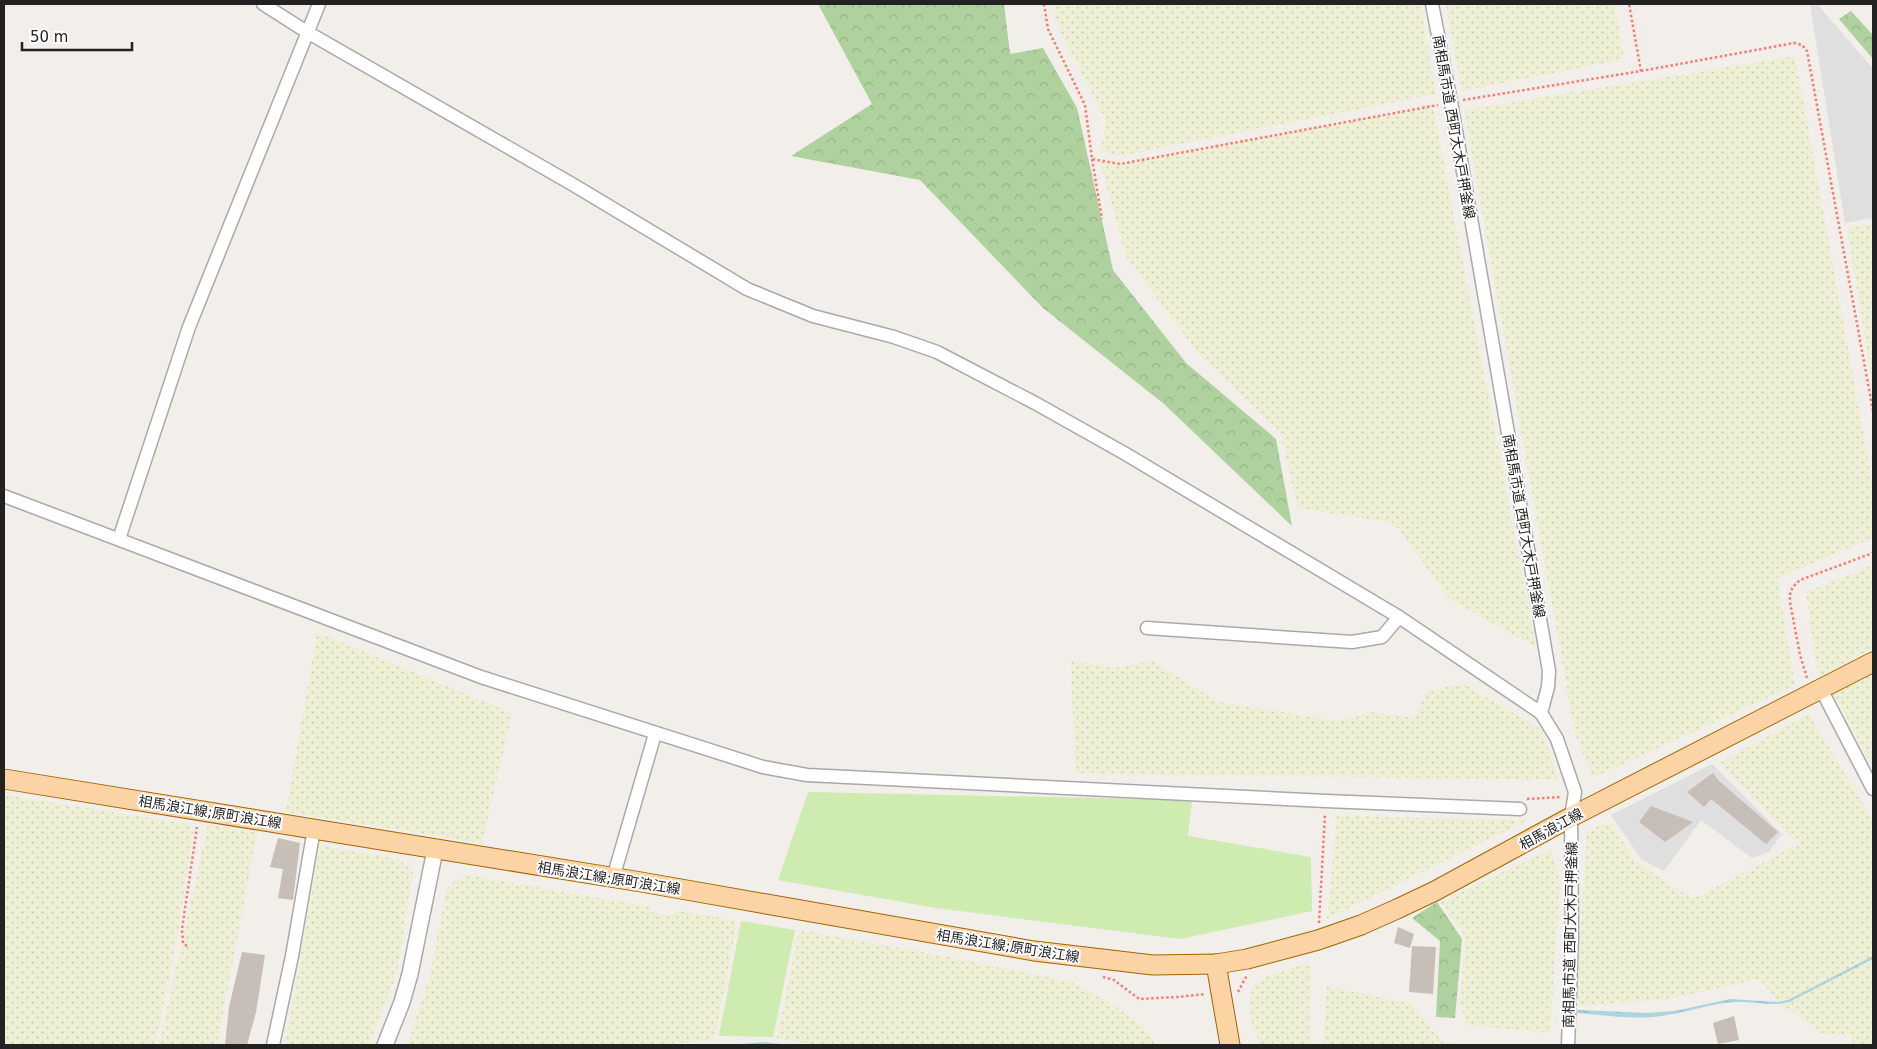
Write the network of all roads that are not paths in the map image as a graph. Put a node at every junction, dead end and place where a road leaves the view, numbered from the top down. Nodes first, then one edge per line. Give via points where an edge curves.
1 (263, 4) edge
2 (319, 4) edge
3 (1432, 4) edge
4 (307, 32) junction
5 (4, 496) edge
6 (119, 538) junction
7 (1399, 617) junction
8 (1147, 628) dead end
9 (1873, 662) edge
10 (1818, 691) junction
11 (1541, 712) junction
12 (656, 734) junction
13 (4, 779) edge
14 (1873, 789) edge
15 (1523, 804) road end
16 (1572, 817) junction
17 (314, 829) junction
18 (435, 850) junction
19 (613, 878) junction
20 (1216, 964) junction
21 (273, 1045) edge
22 (385, 1045) edge
23 (1230, 1045) edge
24 (1568, 1045) edge

1 - 4 street
2 - 4 street
3 - 11 street, 南相馬市道 西町大木戸押釜線 via 1549,671
4 - 6 street via 189,327
4 - 7 street via 747,288 812,316 894,337 937,352 1124,453
5 - 6 street
6 - 12 street via 481,677
7 - 8 street via 1382,637 1352,642
7 - 11 street
9 - 10 main road, 相馬浪江線
10 - 14 street
10 - 16 main road, 相馬浪江線
11 - 16 street, 南相馬市道 西町大木戸押釜線 via 1557,738 1575,792
12 - 15 street via 763,767 806,775 1326,801
12 - 19 street
13 - 17 main road, 相馬浪江線;原町浪江線
16 - 20 main road, 相馬浪江線 via 1435,892 1370,922 1284,949
16 - 24 street, 南相馬市道 西町大木戸押釜線
17 - 18 main road, 相馬浪江線;原町浪江線
17 - 21 street
18 - 19 main road, 相馬浪江線;原町浪江線
18 - 22 street via 410,974
19 - 20 main road, 相馬浪江線;原町浪江線 via 1034,951 1153,965
20 - 23 main road

